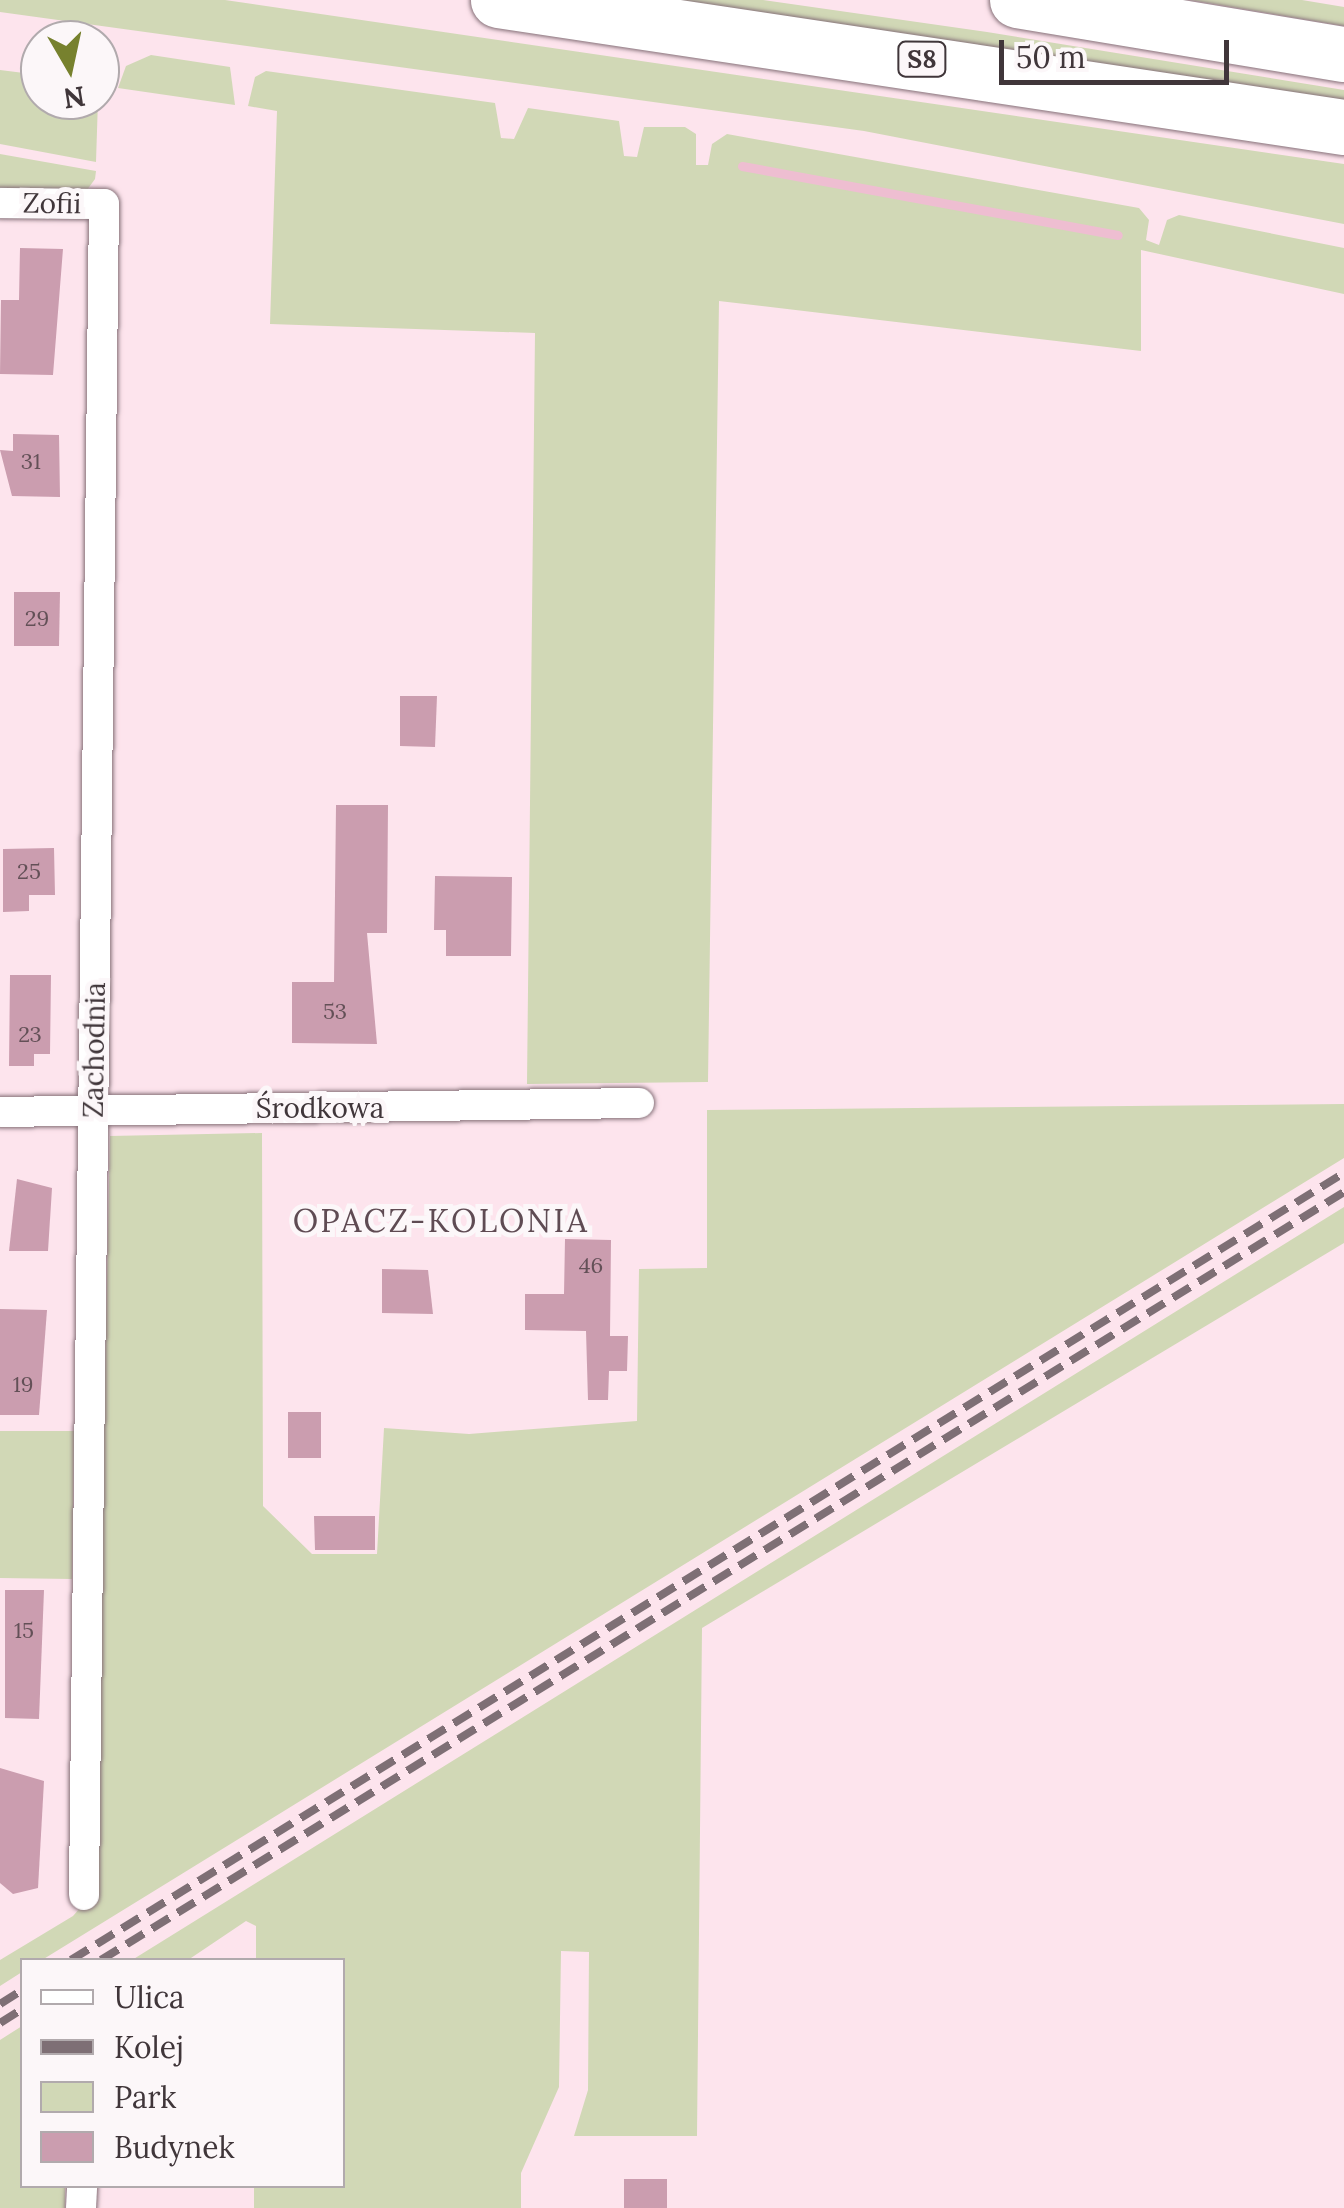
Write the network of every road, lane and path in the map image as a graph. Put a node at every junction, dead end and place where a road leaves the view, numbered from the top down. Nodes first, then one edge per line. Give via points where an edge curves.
1 (498, 0) edge
2 (1017, 0) edge
3 (1344, 54) edge
4 (1344, 127) edge
5 (0, 203) edge
6 (104, 204) joint
7 (639, 1103) dead end
8 (0, 1112) edge
9 (94, 1112) junction
10 (84, 1895) dead end

1 - 4 highway, S8
2 - 3 highway
5 - 6 street, Zofii
6 - 9 street, Zachodnia
7 - 9 street, Środkowa
8 - 9 street, Środkowa
9 - 10 street, Zachodnia

